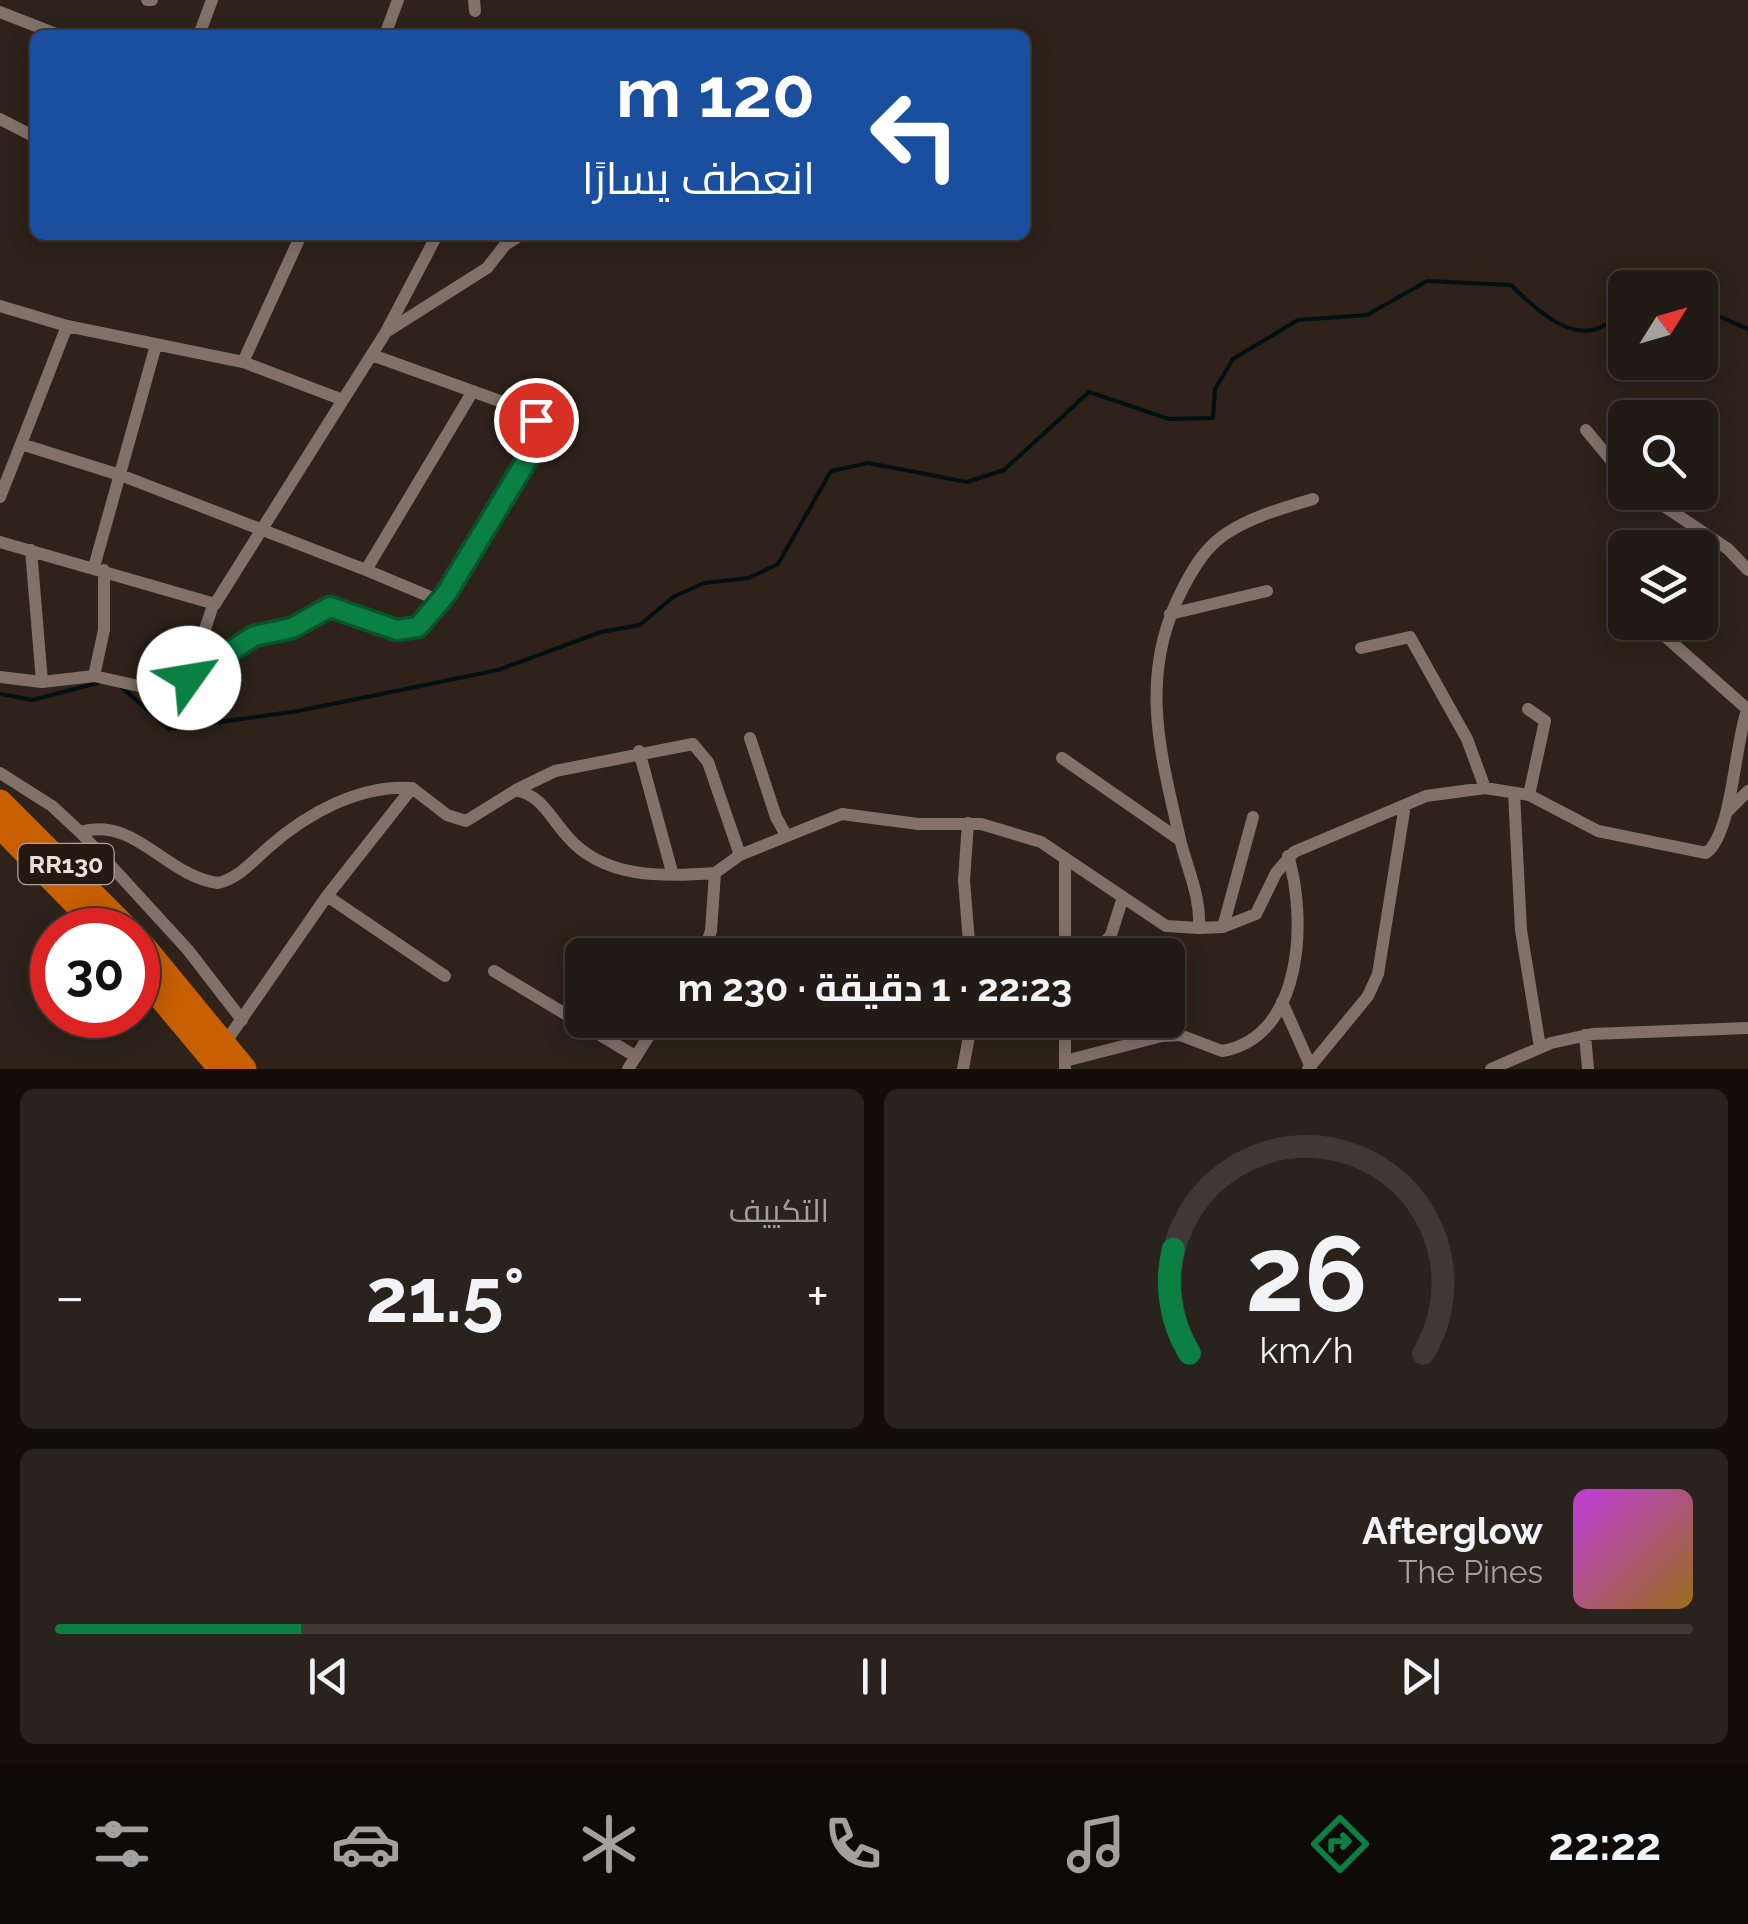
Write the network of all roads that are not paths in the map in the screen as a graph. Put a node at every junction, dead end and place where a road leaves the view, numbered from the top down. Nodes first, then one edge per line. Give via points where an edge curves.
1 (212, 0) edge
2 (398, 0) edge
3 (0, 12) edge
4 (46, 30) edge
5 (201, 30) edge
6 (387, 30) edge
7 (0, 119) edge
8 (30, 135) edge
9 (300, 240) edge
10 (434, 240) edge
11 (513, 240) edge
12 (0, 306) edge
13 (67, 326) junction
14 (386, 332) junction
15 (156, 345) junction
16 (372, 355) junction
17 (242, 362) junction
18 (473, 391) junction
19 (343, 400) junction
20 (1586, 430) dead end
21 (21, 444) junction
22 (1608, 457) edge
23 (123, 476) junction
24 (0, 497) edge
25 (1313, 499) dead end
26 (1667, 510) edge
27 (1694, 530) edge
28 (264, 531) junction
29 (0, 542) edge
30 (1718, 543) edge
31 (31, 550) junction
32 (99, 569) junction
33 (366, 570) junction
34 (1748, 570) edge
35 (1267, 592) dead end
36 (438, 598) junction
37 (213, 605) junction
38 (1170, 614) junction
39 (1670, 640) edge
40 (1361, 648) dead end
41 (94, 676) junction
42 (0, 677) edge
43 (189, 678) junction
44 (42, 682) junction
45 (1748, 708) edge
46 (1528, 709) dead end
47 (750, 738) dead end
48 (638, 751) junction
49 (1062, 758) dead end
50 (0, 773) edge
51 (412, 788) junction
52 (1485, 788) junction
53 (516, 790) junction
54 (1748, 791) edge
55 (1514, 792) junction
56 (1529, 795) junction
57 (0, 802) edge
58 (1405, 805) junction
59 (1726, 814) junction
60 (1253, 817) dead end
61 (968, 823) junction
62 (0, 826) edge
63 (80, 832) junction
64 (786, 835) junction
65 (1180, 840) junction
66 (740, 854) junction
67 (1288, 856) junction
68 (1065, 859) junction
69 (672, 872) junction
70 (714, 873) junction
71 (326, 896) junction
72 (1122, 897) junction
73 (80, 908) edge
74 (106, 908) edge
75 (1223, 927) junction
76 (1199, 928) junction
77 (708, 938) edge
78 (969, 938) edge
79 (1065, 938) edge
80 (1108, 938) edge
81 (160, 970) edge
82 (494, 971) dead end
83 (446, 976) dead end
84 (160, 992) edge
85 (1282, 1002) junction
86 (242, 1020) junction
87 (1748, 1028) edge
88 (1585, 1035) junction
89 (647, 1038) edge
90 (969, 1038) edge
91 (1065, 1038) edge
92 (1540, 1047) junction
93 (223, 1056) edge
94 (631, 1063) edge
95 (1065, 1065) edge
96 (1309, 1067) edge
97 (244, 1069) edge
98 (963, 1069) edge
99 (1492, 1069) edge
100 (1588, 1069) edge

1 - 5 street
2 - 6 street
3 - 4 street
7 - 8 street
9 - 17 street
10 - 14 street
11 - 14 street via 487,268
12 - 13 street
13 - 15 street
13 - 21 street
14 - 16 street
15 - 17 street
15 - 23 street
16 - 18 street
16 - 19 street
17 - 19 street
18 - 33 street
18 - 36 street via 526,412 542,427
19 - 28 street
20 - 22 street
21 - 23 street
21 - 24 street
23 - 28 street
23 - 32 street
25 - 38 street via 1260,516 1219,540 1196,565
26 - 27 street
28 - 33 street
28 - 37 street
29 - 31 street
30 - 34 street
31 - 32 street
31 - 44 street
32 - 37 street
32 - 41 street via 104,630
33 - 36 street
35 - 38 street
36 - 43 street via 408,631 330,607 292,628 254,636
37 - 43 street
38 - 65 street via 1154,683
39 - 45 street
40 - 52 street via 1410,637
41 - 43 street via 144,687
41 - 44 street
42 - 44 street
45 - 59 street
46 - 56 street via 1545,720
47 - 64 street
48 - 53 street via 555,770
48 - 66 street via 693,744 700,750
48 - 69 street
49 - 65 street
50 - 63 street
51 - 53 street via 466,821
51 - 63 street via 334,804 218,884 186,873 118,830
51 - 71 street
52 - 55 street
52 - 58 street
53 - 69 street via 531,793 569,840 615,869
54 - 59 street
55 - 56 street
55 - 92 street via 1521,930
56 - 59 street via 1598,832 1700,854 1721,839
57 - 74 highway, RR130
58 - 67 street
58 - 96 street via 1378,974 1368,996
60 - 75 street
61 - 64 street via 842,814
61 - 68 street via 1022,834
61 - 78 street
62 - 73 highway, RR130
63 - 86 street
64 - 66 street
65 - 76 street
66 - 70 street
67 - 75 street via 1256,914
67 - 85 street via 1298,926
68 - 72 street
68 - 79 street
69 - 70 street
70 - 77 street
71 - 83 street
71 - 86 street
72 - 76 street via 1166,926
72 - 80 street
75 - 76 street
81 - 93 highway
82 - 94 street
84 - 93 highway
85 - 95 street via 1262,1030 1232,1049 1162,1036
85 - 96 street
86 - 93 street
87 - 88 street
88 - 92 street
88 - 100 street
89 - 94 street
90 - 98 street
91 - 95 street
92 - 99 street
93 - 97 highway

